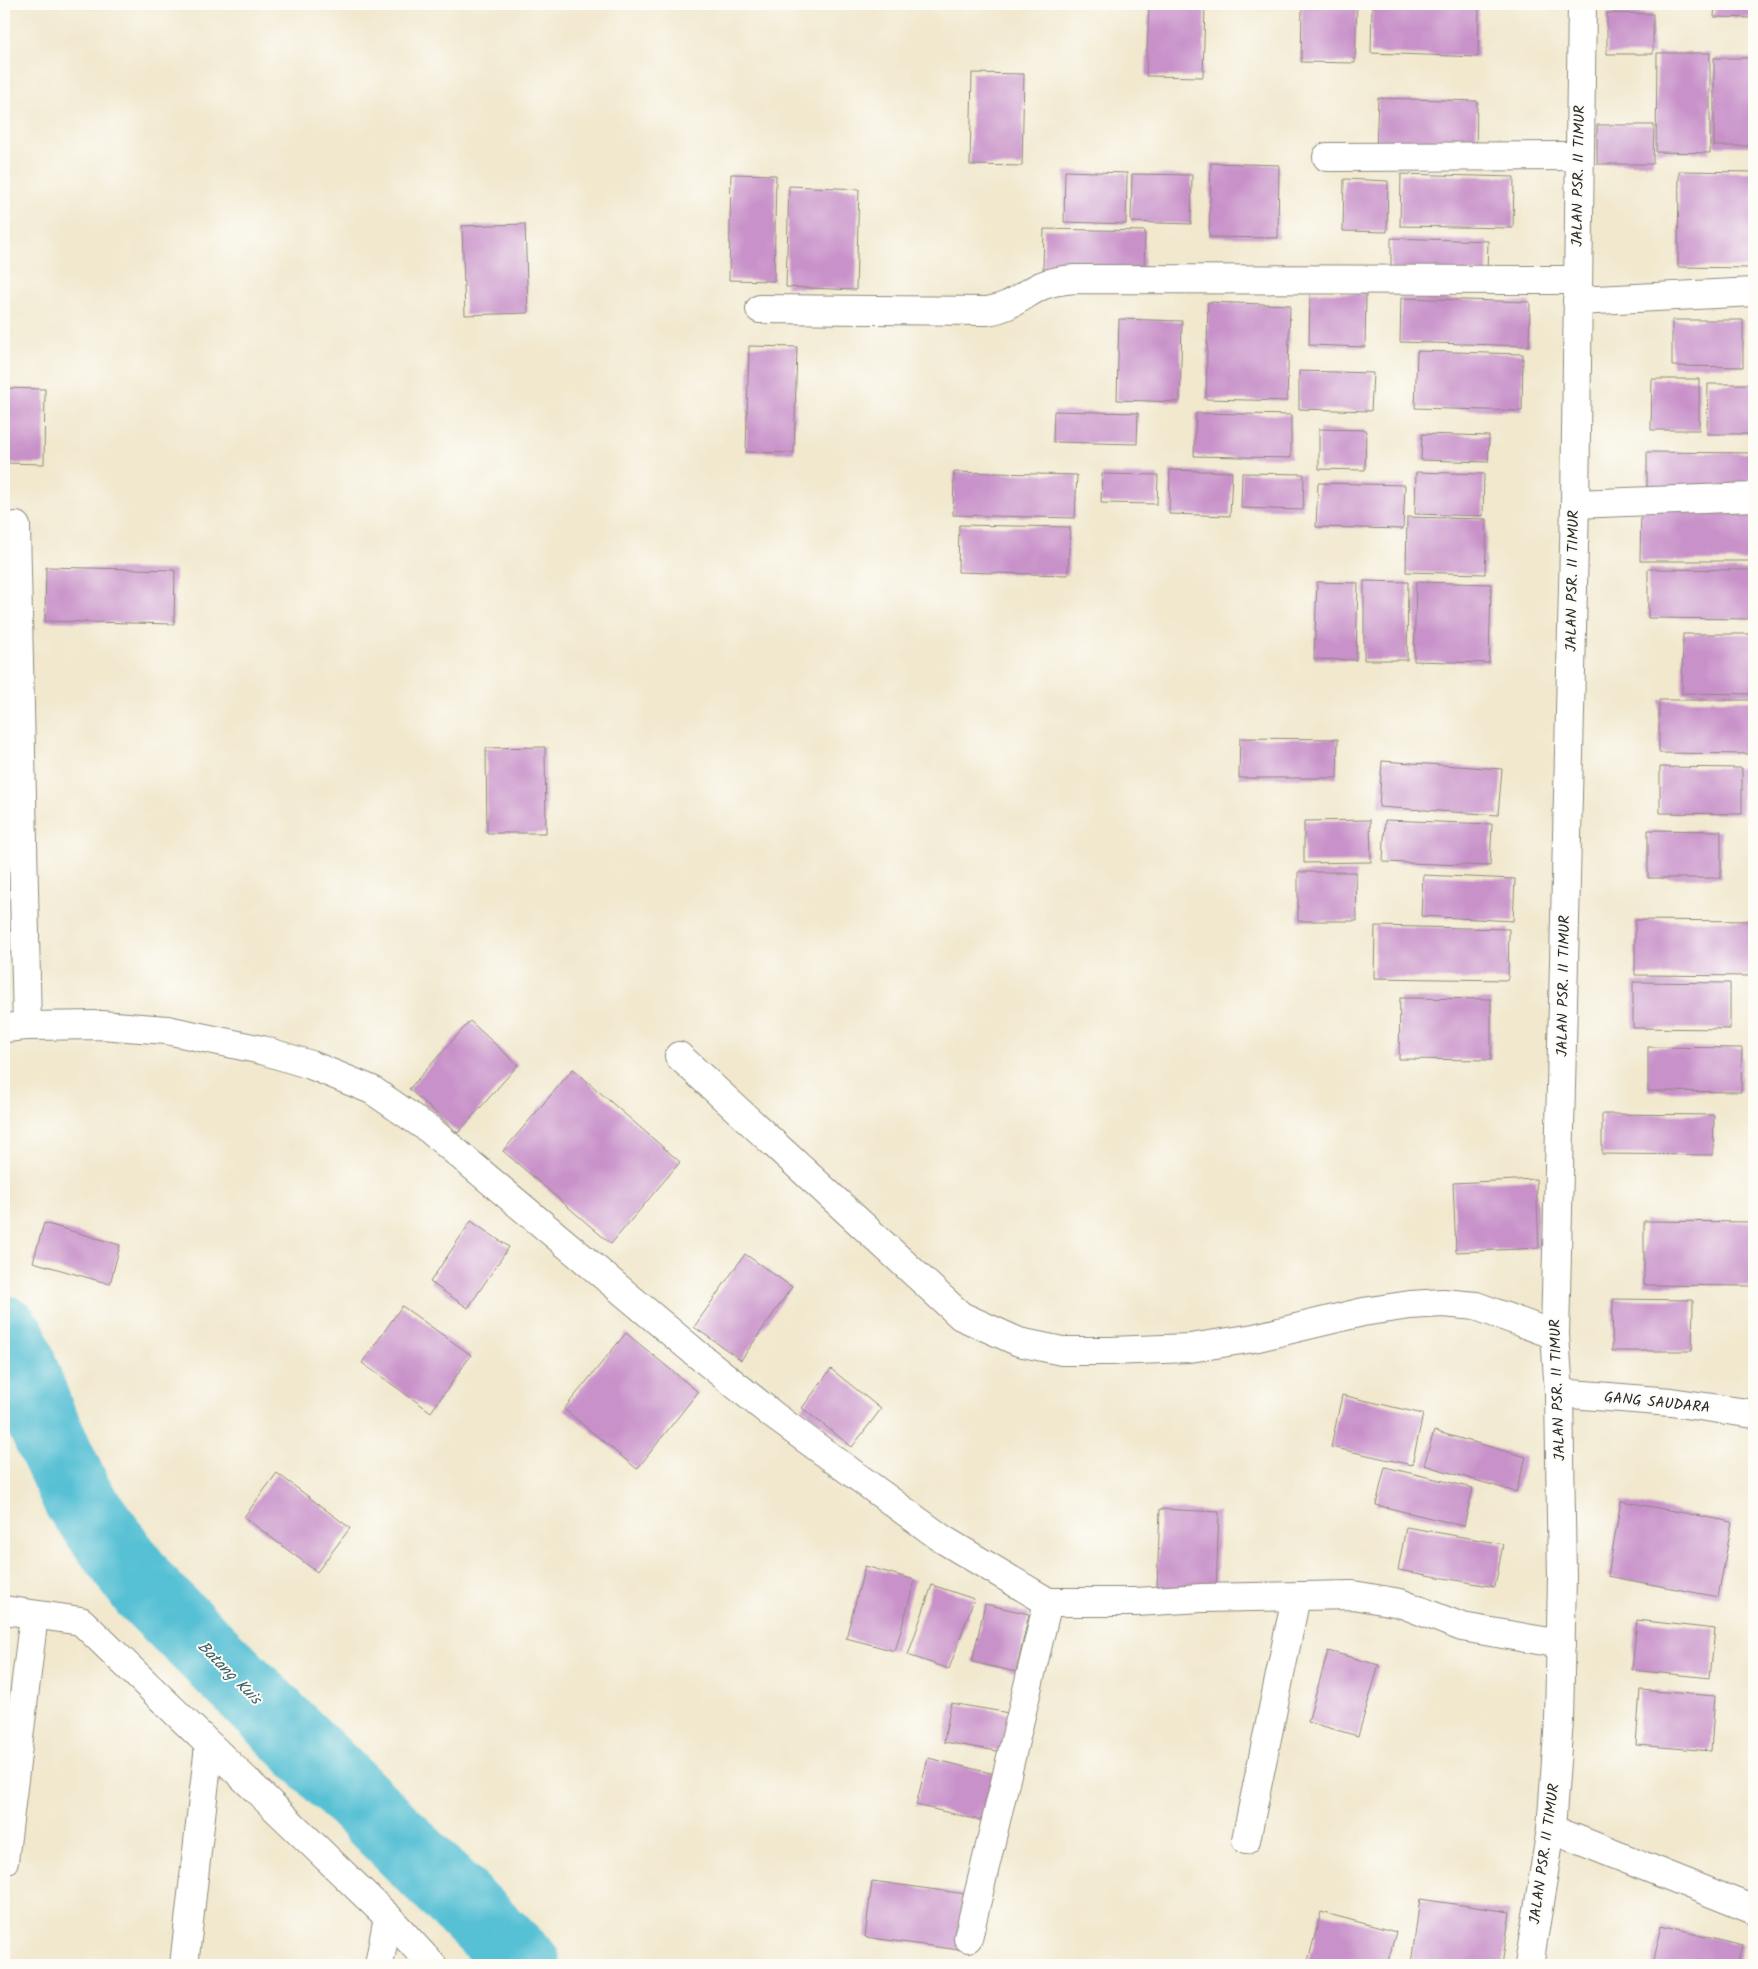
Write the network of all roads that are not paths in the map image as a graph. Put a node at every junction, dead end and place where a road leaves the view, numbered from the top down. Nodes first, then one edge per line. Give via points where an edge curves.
1 (1582, 4) edge
2 (1579, 156) junction
3 (1327, 158) dead end
4 (1577, 290) junction
5 (1754, 292) edge
6 (760, 309) dead end
7 (1754, 498) edge
8 (1575, 504) junction
9 (16, 526) dead end
10 (15, 1027) edge
11 (679, 1056) dead end
12 (1555, 1335) junction
13 (1559, 1393) junction
14 (1754, 1414) edge
15 (1296, 1597) junction
16 (1048, 1602) junction
17 (4, 1610) edge
18 (34, 1615) junction
19 (1561, 1644) junction
20 (209, 1746) junction
21 (1552, 1829) junction
22 (1246, 1840) dead end
23 (4, 1850) edge
24 (1754, 1910) edge
25 (388, 1917) junction
26 (968, 1938) dead end
27 (184, 1965) edge
28 (379, 1965) edge
29 (432, 1965) edge
30 (1529, 1965) edge

1 - 2 street, JALAN PSR. II TIMUR
2 - 3 street
2 - 4 street, JALAN PSR. II TIMUR
4 - 5 street
4 - 6 street via 1076,279 1055,281 1004,308 987,311
4 - 8 street, JALAN PSR. II TIMUR
7 - 8 street
8 - 12 street, JALAN PSR. II TIMUR
9 - 10 street
10 - 16 street via 101,1024 167,1030 262,1050 312,1065 372,1090 430,1130 773,1415 944,1540
11 - 12 street via 961,1316 1019,1342 1062,1350 1190,1348 1254,1338 1363,1312 1444,1303 1476,1306
12 - 13 street, JALAN PSR. II TIMUR
13 - 14 street, GANG SAUDARA via 1671,1402
13 - 19 street, JALAN PSR. II TIMUR
15 - 16 street
15 - 19 street via 1354,1595 1378,1598 1400,1603 1462,1628
15 - 22 street
16 - 26 street
17 - 18 street
18 - 20 street via 81,1621
18 - 23 street
19 - 21 street, JALAN PSR. II TIMUR
20 - 25 street
20 - 27 street
21 - 24 street
21 - 30 street, JALAN PSR. II TIMUR
25 - 28 street
25 - 29 street

